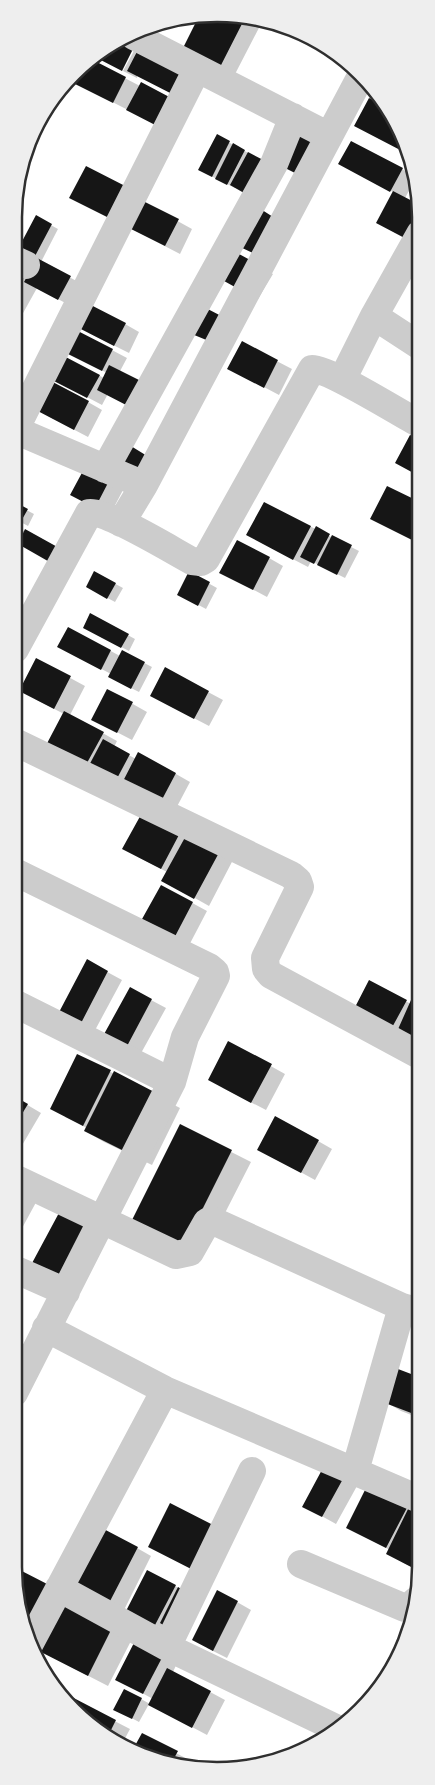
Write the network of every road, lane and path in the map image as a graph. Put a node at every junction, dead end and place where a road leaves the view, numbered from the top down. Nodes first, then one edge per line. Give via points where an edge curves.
1 (139, 39) edge
2 (197, 69) junction
3 (357, 82) edge
4 (293, 117) junction
5 (329, 136) junction
6 (412, 248) edge
7 (374, 316) junction
8 (412, 341) edge
9 (342, 380) junction
10 (22, 416) edge
11 (412, 419) edge
12 (22, 433) edge
13 (105, 469) junction
14 (144, 485) junction
15 (121, 523) junction
16 (22, 636) edge
17 (22, 745) edge
18 (22, 875) edge
19 (22, 1007) edge
20 (412, 1051) edge
21 (172, 1082) junction
22 (22, 1182) edge
23 (104, 1219) junction
24 (22, 1273) edge
25 (66, 1292) junction
26 (411, 1309) edge
27 (46, 1328) junction
28 (22, 1377) edge
29 (165, 1390) junction
30 (252, 1471) dead end
31 (355, 1471) junction
32 (412, 1495) edge
33 (301, 1564) dead end
34 (59, 1588) junction
35 (409, 1606) edge
36 (35, 1635) edge
37 (167, 1647) junction
38 (331, 1726) edge

1 - 2 street
2 - 4 street
2 - 10 street
3 - 5 street
4 - 5 street
4 - 13 street via 274,164
5 - 14 street
6 - 7 street
7 - 8 street
7 - 9 street
9 - 11 street
9 - 15 street via 315,368 309,372 209,555 201,562 192,561
12 - 13 street
13 - 14 street
14 - 15 street
15 - 16 street via 94,512 86,515
17 - 20 street via 291,875 300,887 265,958 266,969
18 - 21 street via 215,972 214,982 185,1037
19 - 21 street
21 - 23 street
22 - 23 street
23 - 25 street
23 - 26 street via 180,1255 190,1252 211,1220
24 - 25 street
25 - 27 street
26 - 31 street
27 - 28 street
27 - 29 street
29 - 31 street
29 - 34 street
30 - 37 street
31 - 32 street
33 - 35 street via 405,1608
34 - 36 street
34 - 37 street
37 - 38 street

